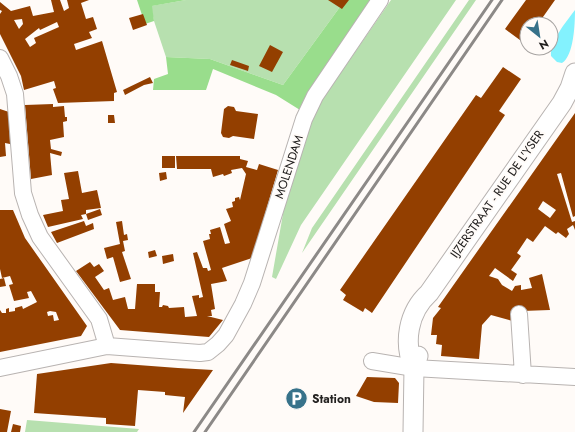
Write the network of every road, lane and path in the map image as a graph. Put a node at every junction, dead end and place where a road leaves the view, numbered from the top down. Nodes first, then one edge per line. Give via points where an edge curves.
1 (380, 0) edge
2 (0, 58) edge
3 (575, 73) edge
4 (519, 314) dead end
5 (107, 346) junction
6 (372, 361) dead end
7 (0, 368) edge
8 (414, 368) junction
9 (523, 375) junction
10 (575, 377) edge
11 (413, 432) edge

1 - 5 street, MOLENDAM via 315,96 304,119 249,290 230,328 218,344 208,352 200,354
2 - 5 street via 10,76 15,94 23,193 30,215 40,237 99,319
3 - 8 street, IJZERSTRAAT - RUE DE L'YSER via 566,96 429,293 419,302 408,336 409,355
4 - 9 street
5 - 7 street
6 - 8 street
8 - 9 street
8 - 11 street, IJZERSTRAAT - RUE DE L'YSER
9 - 10 street

